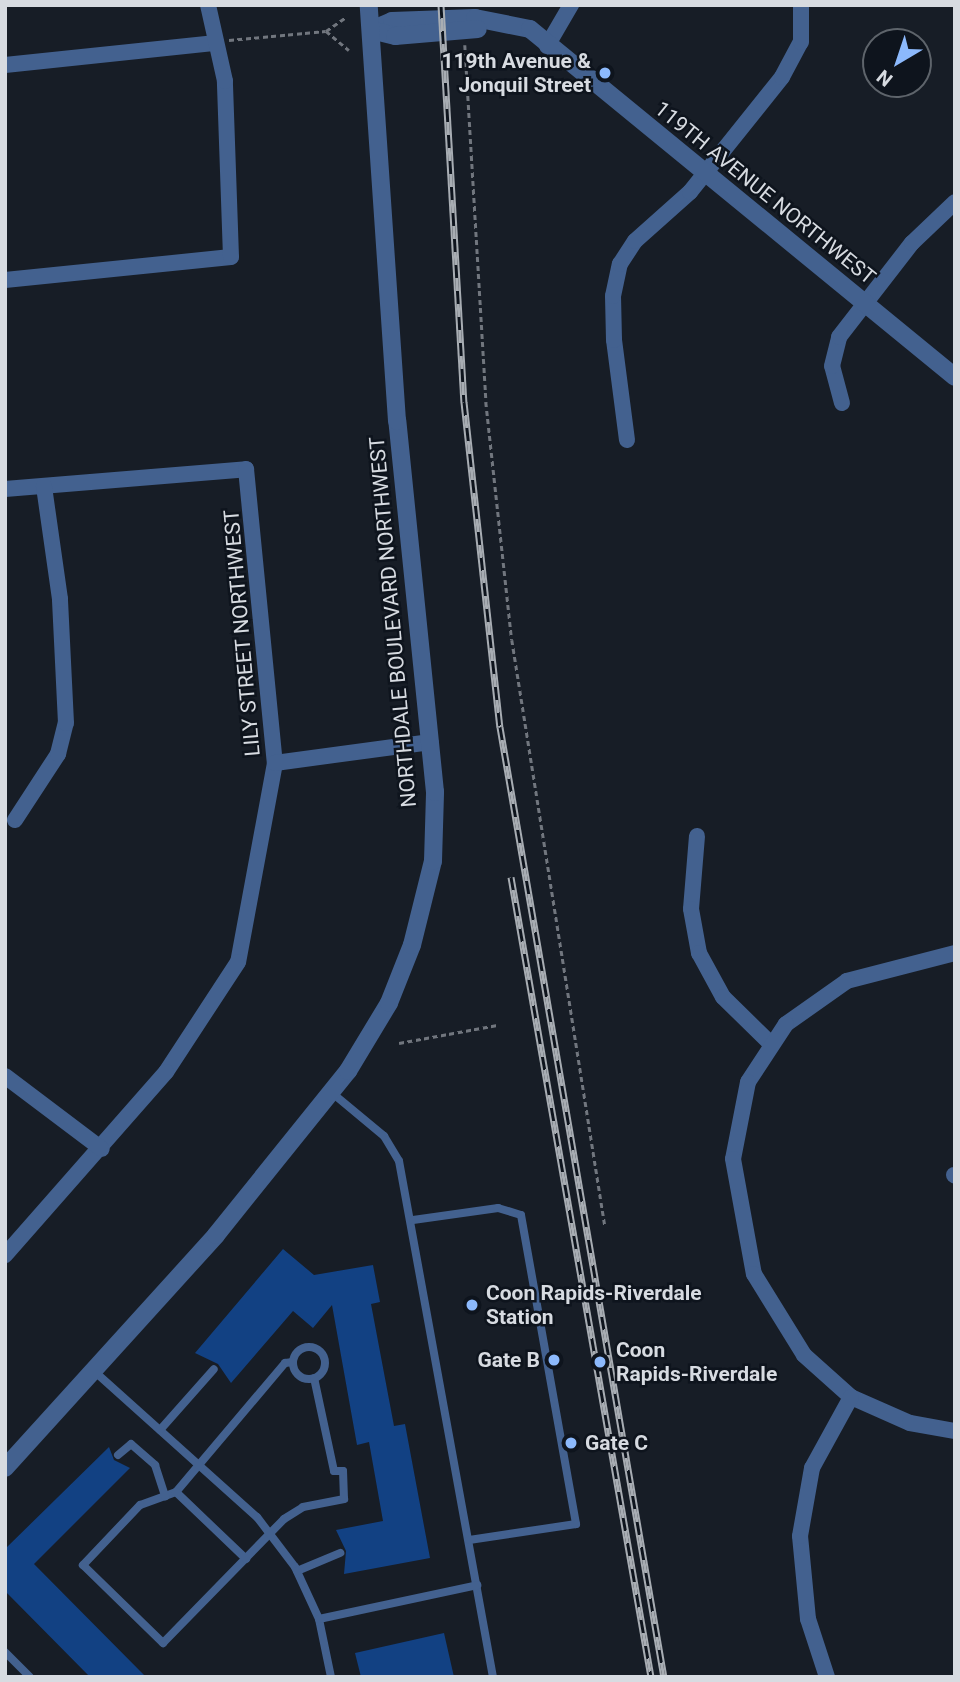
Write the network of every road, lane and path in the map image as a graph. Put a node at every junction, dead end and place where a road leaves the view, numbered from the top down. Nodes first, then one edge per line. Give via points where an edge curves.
1 (208, 5) edge
2 (369, 5) edge
3 (571, 5) edge
4 (801, 5) edge
5 (346, 17) dead end
6 (371, 30) junction
7 (464, 30) junction
8 (326, 31) junction
9 (216, 43) junction
10 (547, 46) junction
11 (349, 50) dead end
12 (5, 65) edge
13 (705, 174) junction
14 (955, 202) edge
15 (5, 280) edge
16 (864, 303) junction
17 (955, 376) edge
18 (842, 403) dead end
19 (627, 440) dead end
20 (44, 486) junction
21 (5, 489) edge
22 (431, 742) junction
23 (275, 763) junction
24 (15, 820) dead end
25 (697, 836) dead end
26 (955, 953) edge
27 (497, 1025) dead end
28 (769, 1042) junction
29 (398, 1043) dead end
30 (5, 1076) edge
31 (331, 1092) junction
32 (102, 1149) junction
33 (413, 1220) junction
34 (605, 1226) dead end
35 (5, 1255) edge
36 (293, 1362) junction
37 (214, 1369) dead end
38 (94, 1371) junction
39 (314, 1378) junction
40 (851, 1397) junction
41 (160, 1430) junction
42 (955, 1432) edge
43 (118, 1455) dead end
44 (199, 1465) junction
45 (5, 1468) edge
46 (176, 1492) junction
47 (165, 1496) junction
48 (269, 1533) junction
49 (469, 1540) junction
50 (340, 1553) dead end
51 (246, 1559) junction
52 (297, 1571) junction
53 (477, 1584) junction
54 (319, 1619) junction
55 (5, 1652) edge
56 (30, 1677) edge
57 (331, 1677) edge
58 (493, 1677) edge
59 (827, 1677) edge

1 - 9 street
2 - 6 street, NORTHDALE BOULEVARD NORTHWEST
3 - 10 street
4 - 13 street via 801,42 782,77
5 - 8 path
6 - 7 street, 119TH AVENUE NORTHWEST via 395,36
6 - 10 street, 119TH AVENUE NORTHWEST via 392,21 486,18 530,29
6 - 22 street, NORTHDALE BOULEVARD NORTHWEST via 397,421
7 - 10 street, 119TH AVENUE NORTHWEST via 497,31
7 - 34 path via 486,402 512,640
8 - 9 path
8 - 11 path
9 - 12 street
9 - 15 street via 225,81 231,257
10 - 13 street, 119TH AVENUE NORTHWEST
13 - 16 street, 119TH AVENUE NORTHWEST
13 - 19 street via 635,241 615,277 614,340
14 - 16 street
16 - 17 street, 119TH AVENUE NORTHWEST
16 - 18 street via 833,353
20 - 21 street
20 - 23 street, LILY STREET NORTHWEST via 246,469
20 - 24 street via 60,599 66,723 58,754
22 - 23 street
22 - 31 street, NORTHDALE BOULEVARD NORTHWEST via 433,861 412,945 389,1003
23 - 32 street, LILY STREET NORTHWEST via 238,962 166,1072
25 - 28 street via 691,909 699,953 723,997
26 - 28 street via 847,981 805,1007
27 - 29 path
28 - 40 street via 748,1082 734,1133 734,1183 747,1253 786,1332
30 - 32 street
31 - 33 lane via 384,1136 399,1161
31 - 38 street, NORTHDALE BOULEVARD NORTHWEST
32 - 35 street, LILY STREET NORTHWEST
33 - 49 lane
33 - 49 lane via 482,1211 521,1215 576,1524
36 - 39 lane via 299,1375
36 - 39 lane via 306,1347 321,1352 325,1367
36 - 44 lane via 285,1363
37 - 41 lane
38 - 41 lane
38 - 45 street, NORTHDALE BOULEVARD NORTHWEST
39 - 48 lane via 334,1471 343,1471 347,1493 295,1510
40 - 42 street via 910,1423
40 - 59 street via 812,1468 800,1536 808,1619
41 - 44 lane
43 - 47 lane via 131,1444 155,1465
44 - 46 lane
44 - 48 lane
46 - 47 lane
46 - 51 lane
47 - 51 lane via 140,1505 83,1565 163,1643
48 - 51 lane
48 - 52 lane
49 - 53 lane
50 - 52 lane
52 - 54 lane
53 - 54 lane
53 - 58 lane
54 - 57 lane
55 - 56 lane

